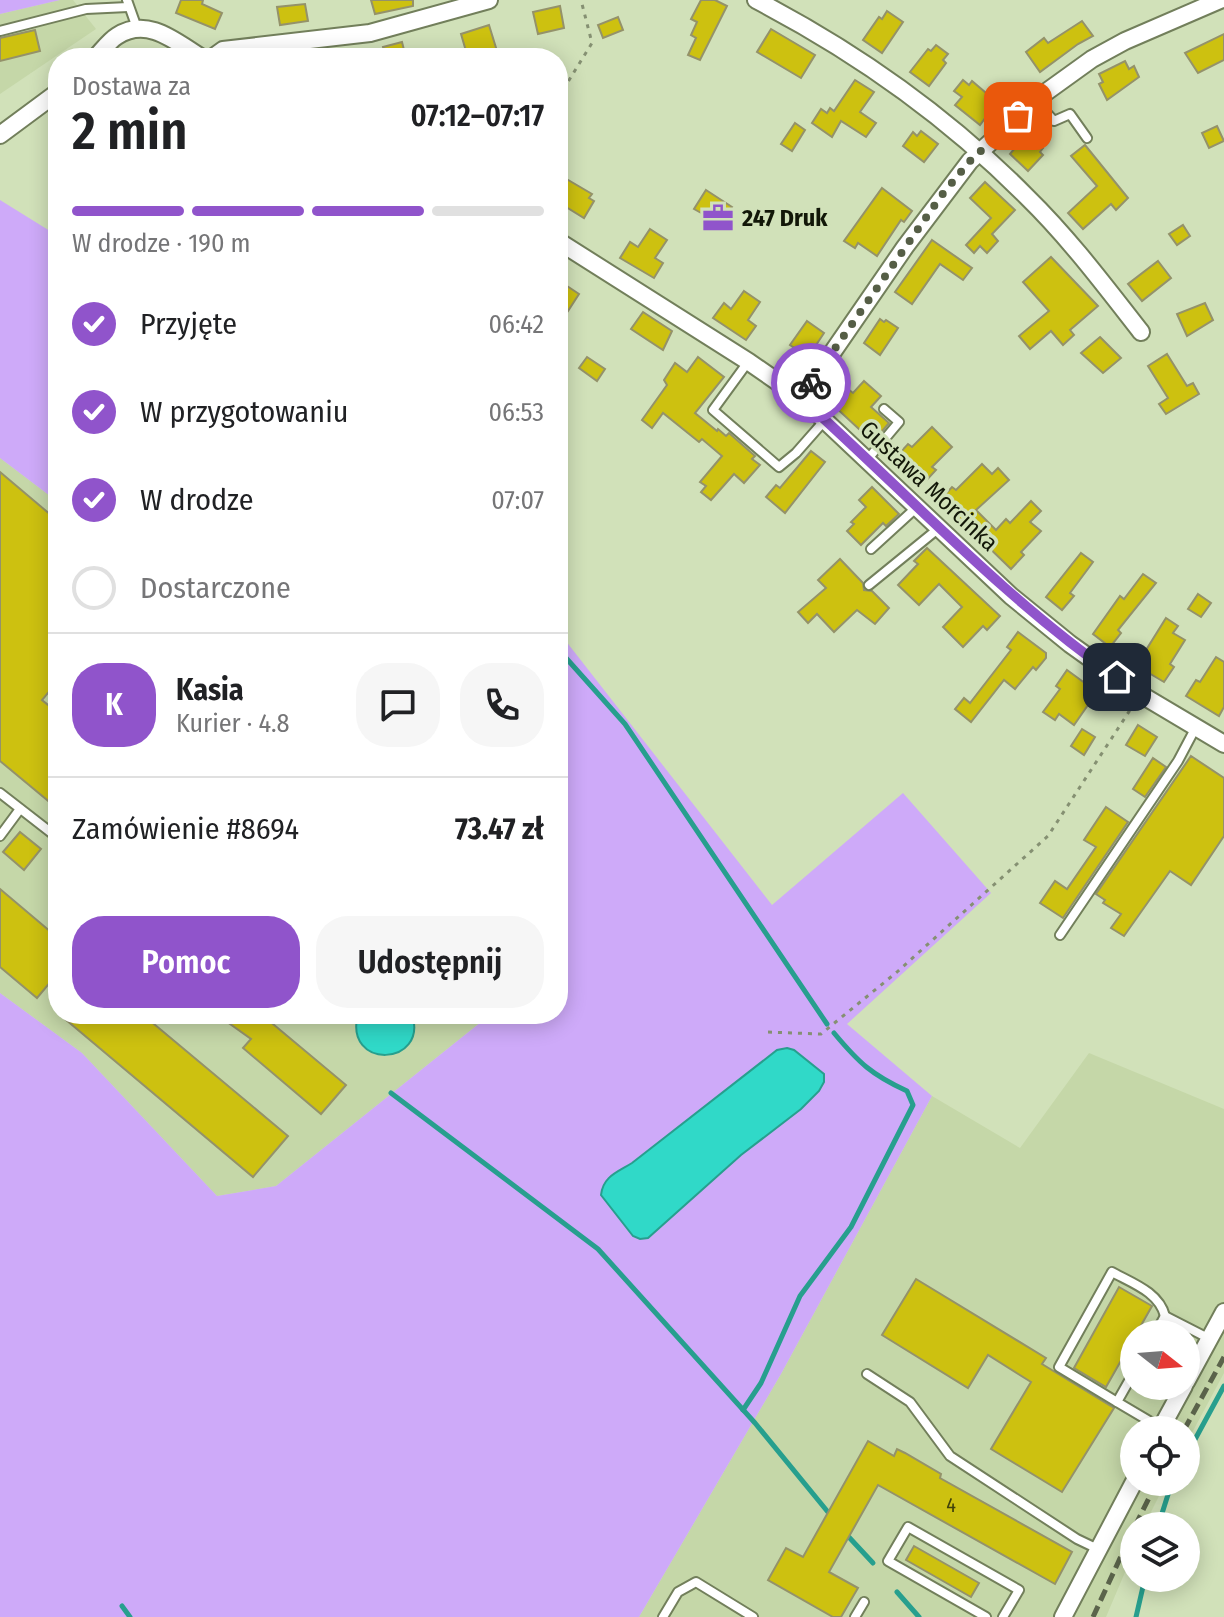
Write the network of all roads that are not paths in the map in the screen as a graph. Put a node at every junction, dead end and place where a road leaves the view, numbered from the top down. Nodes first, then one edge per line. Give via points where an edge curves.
1 (489, 0) edge
2 (756, 0) edge
3 (1220, 0) edge
4 (128, 3) edge
5 (137, 28) junction
6 (0, 31) edge
7 (105, 48) edge
8 (186, 48) edge
9 (240, 48) edge
10 (48, 99) edge
11 (1036, 101) junction
12 (0, 135) edge
13 (1087, 138) dead end
14 (980, 151) junction
15 (568, 247) edge
16 (1141, 332) dead end
17 (749, 362) junction
18 (801, 398) junction
19 (884, 409) dead end
20 (825, 420) junction
21 (867, 460) junction
22 (917, 507) junction
23 (939, 528) junction
24 (871, 549) dead end
25 (869, 585) dead end
26 (1196, 727) junction
27 (1224, 744) edge
28 (0, 793) edge
29 (20, 809) junction
30 (48, 830) edge
31 (0, 836) edge
32 (1060, 935) dead end
33 (1224, 1312) edge
34 (1165, 1316) junction
35 (1163, 1320) edge
36 (1210, 1339) junction
37 (1200, 1357) edge
38 (867, 1374) dead end
39 (1120, 1397) edge
40 (1117, 1402) junction
41 (1139, 1416) edge
42 (1127, 1496) edge
43 (1100, 1550) junction
44 (864, 1602) dead end
45 (663, 1617) edge
46 (753, 1617) edge
47 (855, 1617) edge
48 (986, 1617) edge
49 (1003, 1617) edge
50 (1063, 1617) edge

1 - 9 street via 370,33
2 - 14 street via 859,59
3 - 11 street via 1092,59
4 - 5 lane
4 - 6 lane
5 - 7 street
5 - 8 street via 161,32
10 - 12 street
11 - 13 lane via 1054,121 1070,114
11 - 14 street
14 - 16 street via 1076,250
14 - 18 street via 941,196
15 - 17 street, Gustawa Morcinka
17 - 18 street, Gustawa Morcinka
17 - 20 lane via 713,410 779,467
18 - 20 street, Gustawa Morcinka
19 - 21 lane via 899,422
20 - 21 street, Gustawa Morcinka
21 - 22 street, Gustawa Morcinka
22 - 23 street, Gustawa Morcinka
22 - 24 lane
23 - 25 lane
23 - 26 street, Gustawa Morcinka via 1070,644
26 - 27 street, Gustawa Morcinka
26 - 32 lane
28 - 29 lane
29 - 30 lane
29 - 31 lane
33 - 36 street
34 - 35 lane
34 - 36 lane
34 - 40 lane via 1155,1296 1112,1272 1059,1367
36 - 37 street
38 - 43 lane via 910,1402 950,1456
39 - 40 lane
40 - 41 lane
42 - 43 street
43 - 50 street
44 - 47 lane
45 - 46 lane via 678,1592 696,1582
48 - 49 lane via 888,1561 908,1527 1019,1590

